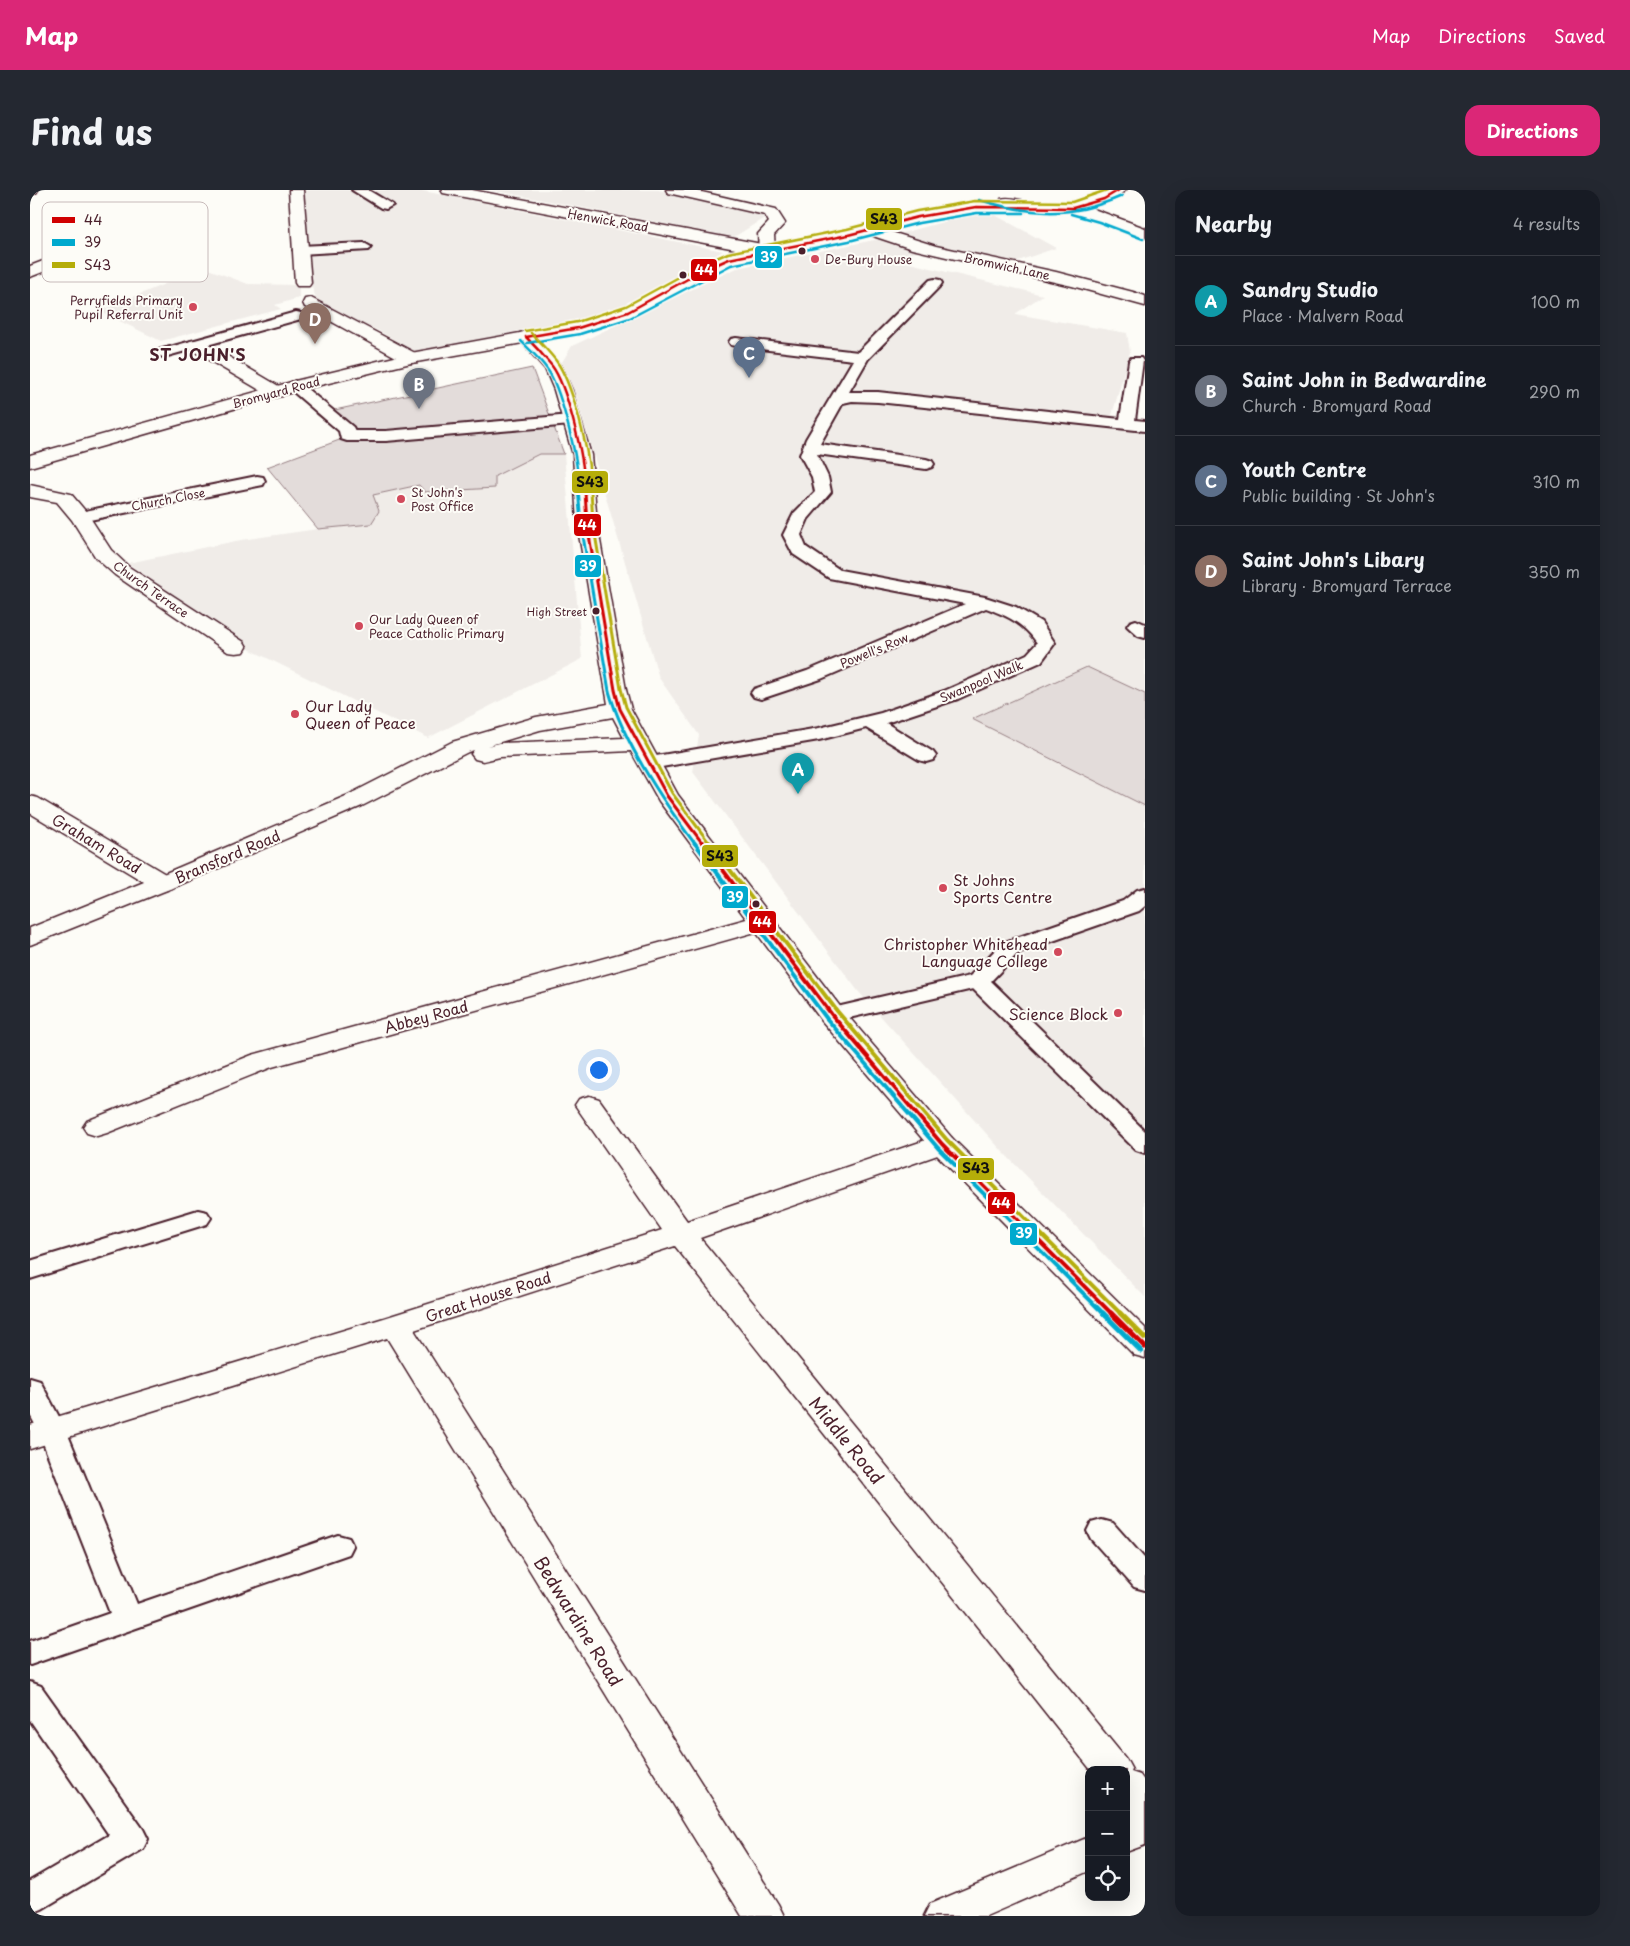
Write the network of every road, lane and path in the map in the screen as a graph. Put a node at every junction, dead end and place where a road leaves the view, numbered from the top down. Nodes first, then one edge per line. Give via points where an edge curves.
1 (296, 190) edge
2 (358, 190) edge
3 (448, 190) edge
4 (673, 190) edge
5 (959, 190) edge
6 (969, 190) edge
7 (1120, 190) edge
8 (386, 205) dead end
9 (1023, 207) junction
10 (1073, 208) junction
11 (918, 217) junction
12 (869, 230) junction
13 (1145, 233) edge
14 (364, 247) dead end
15 (300, 250) junction
16 (767, 250) junction
17 (42, 267) edge
18 (30, 272) edge
19 (304, 283) dead end
20 (935, 283) dead end
21 (1145, 301) edge
22 (311, 303) dead end
23 (296, 316) dead end
24 (526, 337) junction
25 (736, 342) dead end
26 (196, 345) junction
27 (164, 353) dead end
28 (862, 357) junction
29 (411, 358) junction
30 (1136, 361) dead end
31 (295, 386) junction
32 (276, 392) junction
33 (837, 400) junction
34 (571, 420) junction
35 (1128, 424) junction
36 (1145, 426) edge
37 (811, 448) junction
38 (30, 461) edge
39 (926, 464) dead end
40 (257, 481) dead end
41 (30, 491) edge
42 (80, 517) junction
43 (985, 602) junction
44 (236, 647) dead end
45 (760, 693) dead end
46 (620, 709) junction
47 (870, 722) junction
48 (644, 753) junction
49 (926, 756) dead end
50 (421, 768) junction
51 (30, 803) edge
52 (164, 884) junction
53 (1145, 895) edge
54 (761, 923) junction
55 (30, 937) edge
56 (978, 980) junction
57 (832, 1015) junction
58 (589, 1105) dead end
59 (97, 1127) dead end
60 (942, 1144) junction
61 (1145, 1145) edge
62 (198, 1218) dead end
63 (681, 1234) junction
64 (30, 1270) edge
65 (395, 1325) junction
66 (1145, 1348) edge
67 (30, 1388) edge
68 (41, 1433) edge
69 (1102, 1531) dead end
70 (338, 1546) dead end
71 (1145, 1578) edge
72 (128, 1619) junction
73 (30, 1653) edge
74 (30, 1695) edge
75 (1110, 1766) edge
76 (1130, 1791) edge
77 (1145, 1810) edge
78 (1145, 1828) edge
79 (1130, 1834) edge
80 (1085, 1855) edge
81 (30, 1899) edge
82 (764, 1916) edge
83 (944, 1916) edge

1 - 15 main road
2 - 8 lane
3 - 16 main road, Henwick Road
4 - 16 main road via 771,212 777,223 766,234
5 - 11 main road
6 - 9 main road
7 - 10 main road via 1104,199
9 - 10 main road
9 - 11 main road via 976,208
10 - 13 main road
11 - 12 main road
12 - 16 main road
12 - 21 main road, Bromwich Lane via 929,250 1098,287
14 - 15 lane
15 - 19 main road
16 - 24 main road via 729,259 702,271 628,312 578,328
17 - 18 main road
20 - 28 lane
22 - 29 main road
23 - 26 lane
24 - 29 main road, Bromyard Road
24 - 34 main road via 553,367
25 - 28 lane
26 - 27 lane
26 - 32 main road
28 - 33 lane
29 - 31 main road, Bromyard Road
30 - 35 lane
31 - 32 main road, Bromyard Road
31 - 34 lane via 315,408 347,430 347,436 386,436
32 - 38 main road, Bromyard Road
33 - 35 lane via 851,396 878,397
33 - 37 lane
34 - 46 main road via 582,455 587,523
35 - 36 lane
37 - 39 lane
37 - 43 lane, Swanpool Walk via 808,454 820,477 823,492 800,517 792,535 799,550 835,574
40 - 42 lane, Church Close
41 - 42 main road, Church Terrace via 64,498
42 - 44 main road, Church Terrace via 103,554 122,571
43 - 45 lane, Powell's Row via 814,675
43 - 47 lane, Swanpool Walk via 1010,611 1035,626 1046,643 1034,658 951,695
46 - 48 main road
46 - 50 main road, Bransford Road via 536,724 460,747
47 - 48 lane, Swanpool Walk via 819,734
47 - 49 lane
48 - 50 main road, Bransford Road via 500,750
48 - 54 main road via 668,796
50 - 52 main road, Bransford Road via 354,801
51 - 52 main road, Graham Road
52 - 55 main road, Bransford Road
53 - 56 lane via 1131,906 1010,948
54 - 57 main road
54 - 59 main road, Abbey Road via 262,1061
56 - 57 lane
56 - 61 lane
57 - 60 main road
58 - 63 main road, Middle Road
60 - 63 main road, Great House Road
60 - 66 main road
62 - 64 lane
63 - 65 main road, Great House Road
63 - 75 main road, Middle Road
65 - 68 main road, Great House Road
65 - 82 main road, Bedwardine Road
67 - 68 lane
68 - 72 lane
69 - 71 lane
70 - 72 lane
72 - 73 lane
74 - 81 lane via 131,1839
76 - 77 main road
78 - 79 main road
80 - 83 main road

